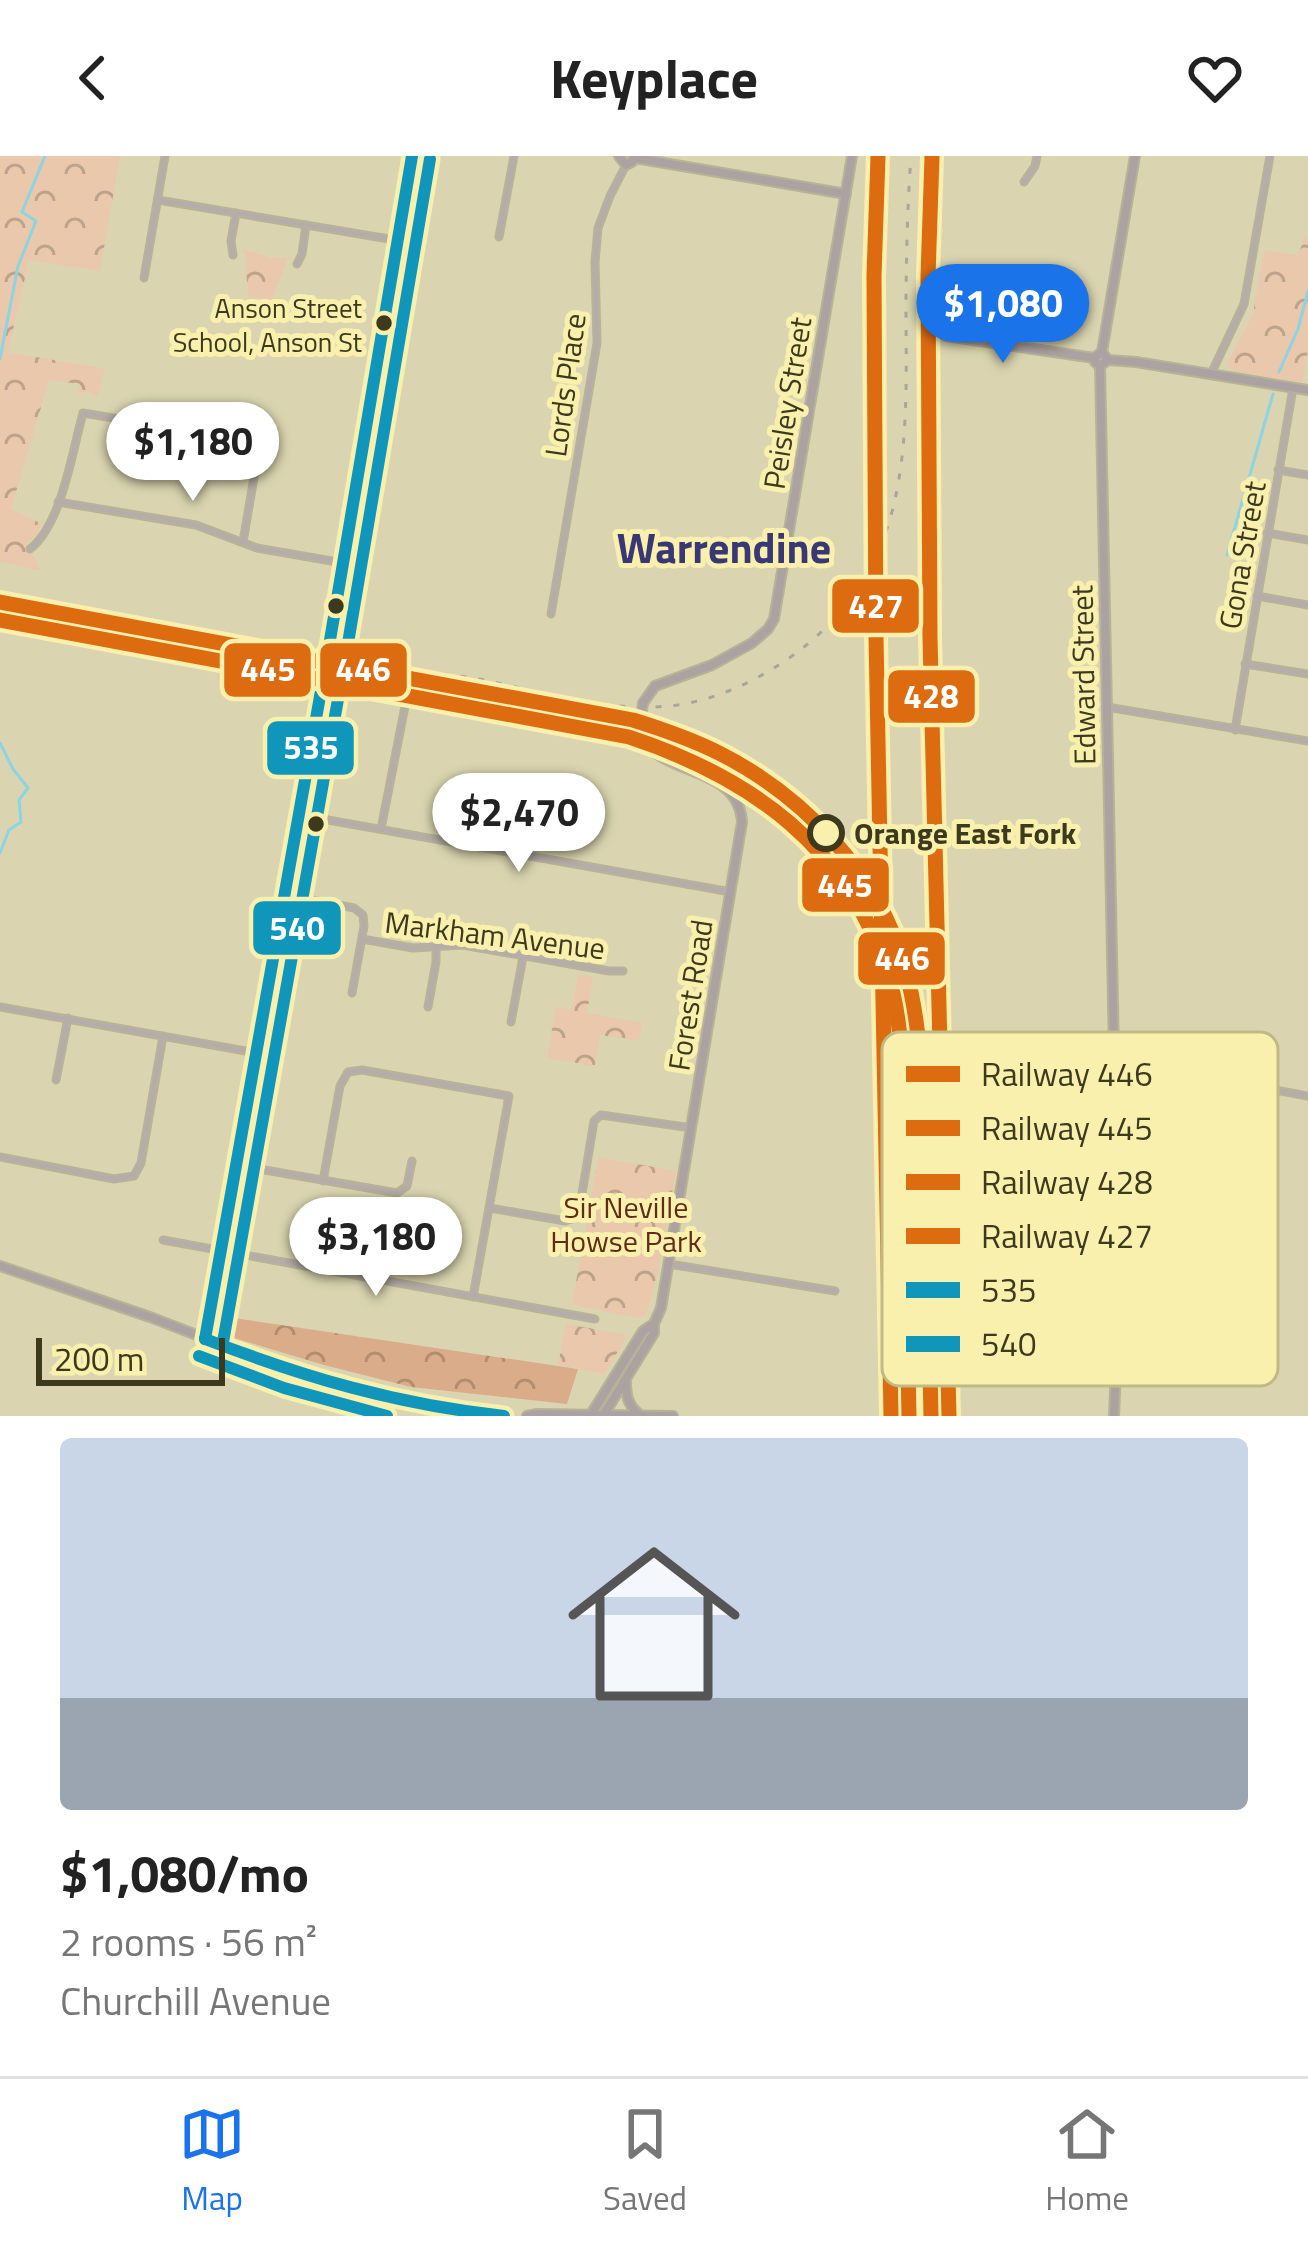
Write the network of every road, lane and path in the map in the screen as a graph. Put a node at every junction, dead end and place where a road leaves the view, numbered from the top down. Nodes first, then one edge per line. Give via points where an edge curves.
1 (165, 156) edge
2 (412, 156) edge
3 (514, 156) edge
4 (852, 156) edge
5 (936, 156) edge
6 (1037, 156) edge
7 (1135, 156) edge
8 (1270, 156) edge
9 (629, 159) edge
10 (1024, 182) dead end
11 (846, 194) junction
12 (158, 200) junction
13 (236, 213) junction
14 (305, 225) junction
15 (499, 237) dead end
16 (398, 241) junction
17 (233, 255) dead end
18 (297, 264) dead end
19 (144, 278) dead end
20 (1101, 359) junction
21 (1211, 374) junction
22 (1294, 388) junction
23 (1308, 390) edge
24 (86, 403) dead end
25 (83, 413) junction
26 (1278, 470) junction
27 (1308, 475) edge
28 (58, 502) junction
29 (1268, 533) junction
30 (1308, 540) edge
31 (243, 542) junction
32 (30, 549) dead end
33 (343, 563) junction
34 (1256, 596) junction
35 (1308, 604) edge
36 (551, 614) dead end
37 (1245, 664) junction
38 (1308, 674) edge
39 (408, 691) dead end
40 (1108, 706) junction
41 (640, 724) joint
42 (1235, 730) junction
43 (1308, 741) edge
44 (299, 815) junction
45 (381, 830) junction
46 (731, 892) junction
47 (285, 896) junction
48 (362, 939) junction
49 (436, 946) junction
50 (523, 956) junction
51 (623, 971) dead end
52 (352, 993) dead end
53 (0, 1007) edge
54 (428, 1007) dead end
55 (68, 1018) junction
56 (511, 1022) dead end
57 (1113, 1032) edge
58 (163, 1036) junction
59 (256, 1053) junction
60 (56, 1080) dead end
61 (1278, 1091) edge
62 (1308, 1096) edge
63 (692, 1128) junction
64 (0, 1157) edge
65 (412, 1161) dead end
66 (236, 1165) junction
67 (323, 1181) junction
68 (490, 1208) junction
69 (163, 1240) dead end
70 (221, 1250) junction
71 (669, 1264) junction
72 (0, 1266) edge
73 (835, 1291) dead end
74 (473, 1297) junction
75 (595, 1319) dead end
76 (653, 1324) junction
77 (205, 1339) junction
78 (626, 1378) junction
79 (1115, 1386) edge
80 (590, 1415) edge
81 (603, 1415) edge
82 (641, 1415) edge
83 (504, 1416) edge
84 (527, 1416) edge
85 (673, 1416) edge
86 (1114, 1416) edge

1 - 12 street
2 - 16 street
3 - 15 street
4 - 11 street, Peisley Street
5 - 20 street via 935,329
6 - 10 street
7 - 20 street, Edward Street
8 - 21 street via 1244,304
9 - 11 street
9 - 36 street, Lords Place via 598,228 597,343
11 - 41 street, Peisley Street, bridge via 774,620 752,643 655,686
12 - 13 street
12 - 19 street
13 - 14 street
13 - 17 street
14 - 16 street
14 - 18 street
16 - 33 street
20 - 21 street
20 - 40 street, Edward Street
21 - 22 street
22 - 23 street
22 - 26 street, Gona Street
24 - 25 street
25 - 28 street
25 - 31 street via 260,442
26 - 27 street
26 - 29 street, Gona Street
28 - 31 street via 196,525
28 - 32 street
29 - 30 street
29 - 34 street, Gona Street
31 - 33 street
33 - 44 street
34 - 35 street
34 - 37 street, Gona Street
37 - 38 street
37 - 42 street, Gona Street
39 - 45 street
40 - 42 street
40 - 57 street, Edward Street
41 - 46 street, Forest Road via 652,751 737,800 742,822
42 - 43 street
44 - 45 street
44 - 47 street
45 - 46 street
46 - 63 street, Forest Road
47 - 48 street via 359,911
47 - 59 street
48 - 49 street, Markham Avenue
48 - 52 street
49 - 50 street, Markham Avenue
49 - 54 street
50 - 51 street, Markham Avenue
50 - 56 street
53 - 55 street
55 - 58 street
55 - 60 street
58 - 59 street
58 - 64 street via 134,1176
59 - 66 street
61 - 62 street
63 - 68 street via 601,1114 572,1220
63 - 71 street, Forest Road
65 - 67 street via 397,1193
66 - 67 street
66 - 70 street
67 - 68 street via 340,1086 348,1072 362,1070 509,1096
68 - 74 street
69 - 70 street
70 - 74 street
70 - 77 street
71 - 73 street
71 - 76 street, Forest Road
72 - 77 street
74 - 75 street
76 - 78 street, Forest Road
76 - 80 street, Forest Road
77 - 83 street via 371,1394
78 - 81 street, Forest Road
78 - 82 street via 627,1399
79 - 86 street, Edward Street
80 - 81 street
80 - 84 street
81 - 82 street
82 - 85 street

